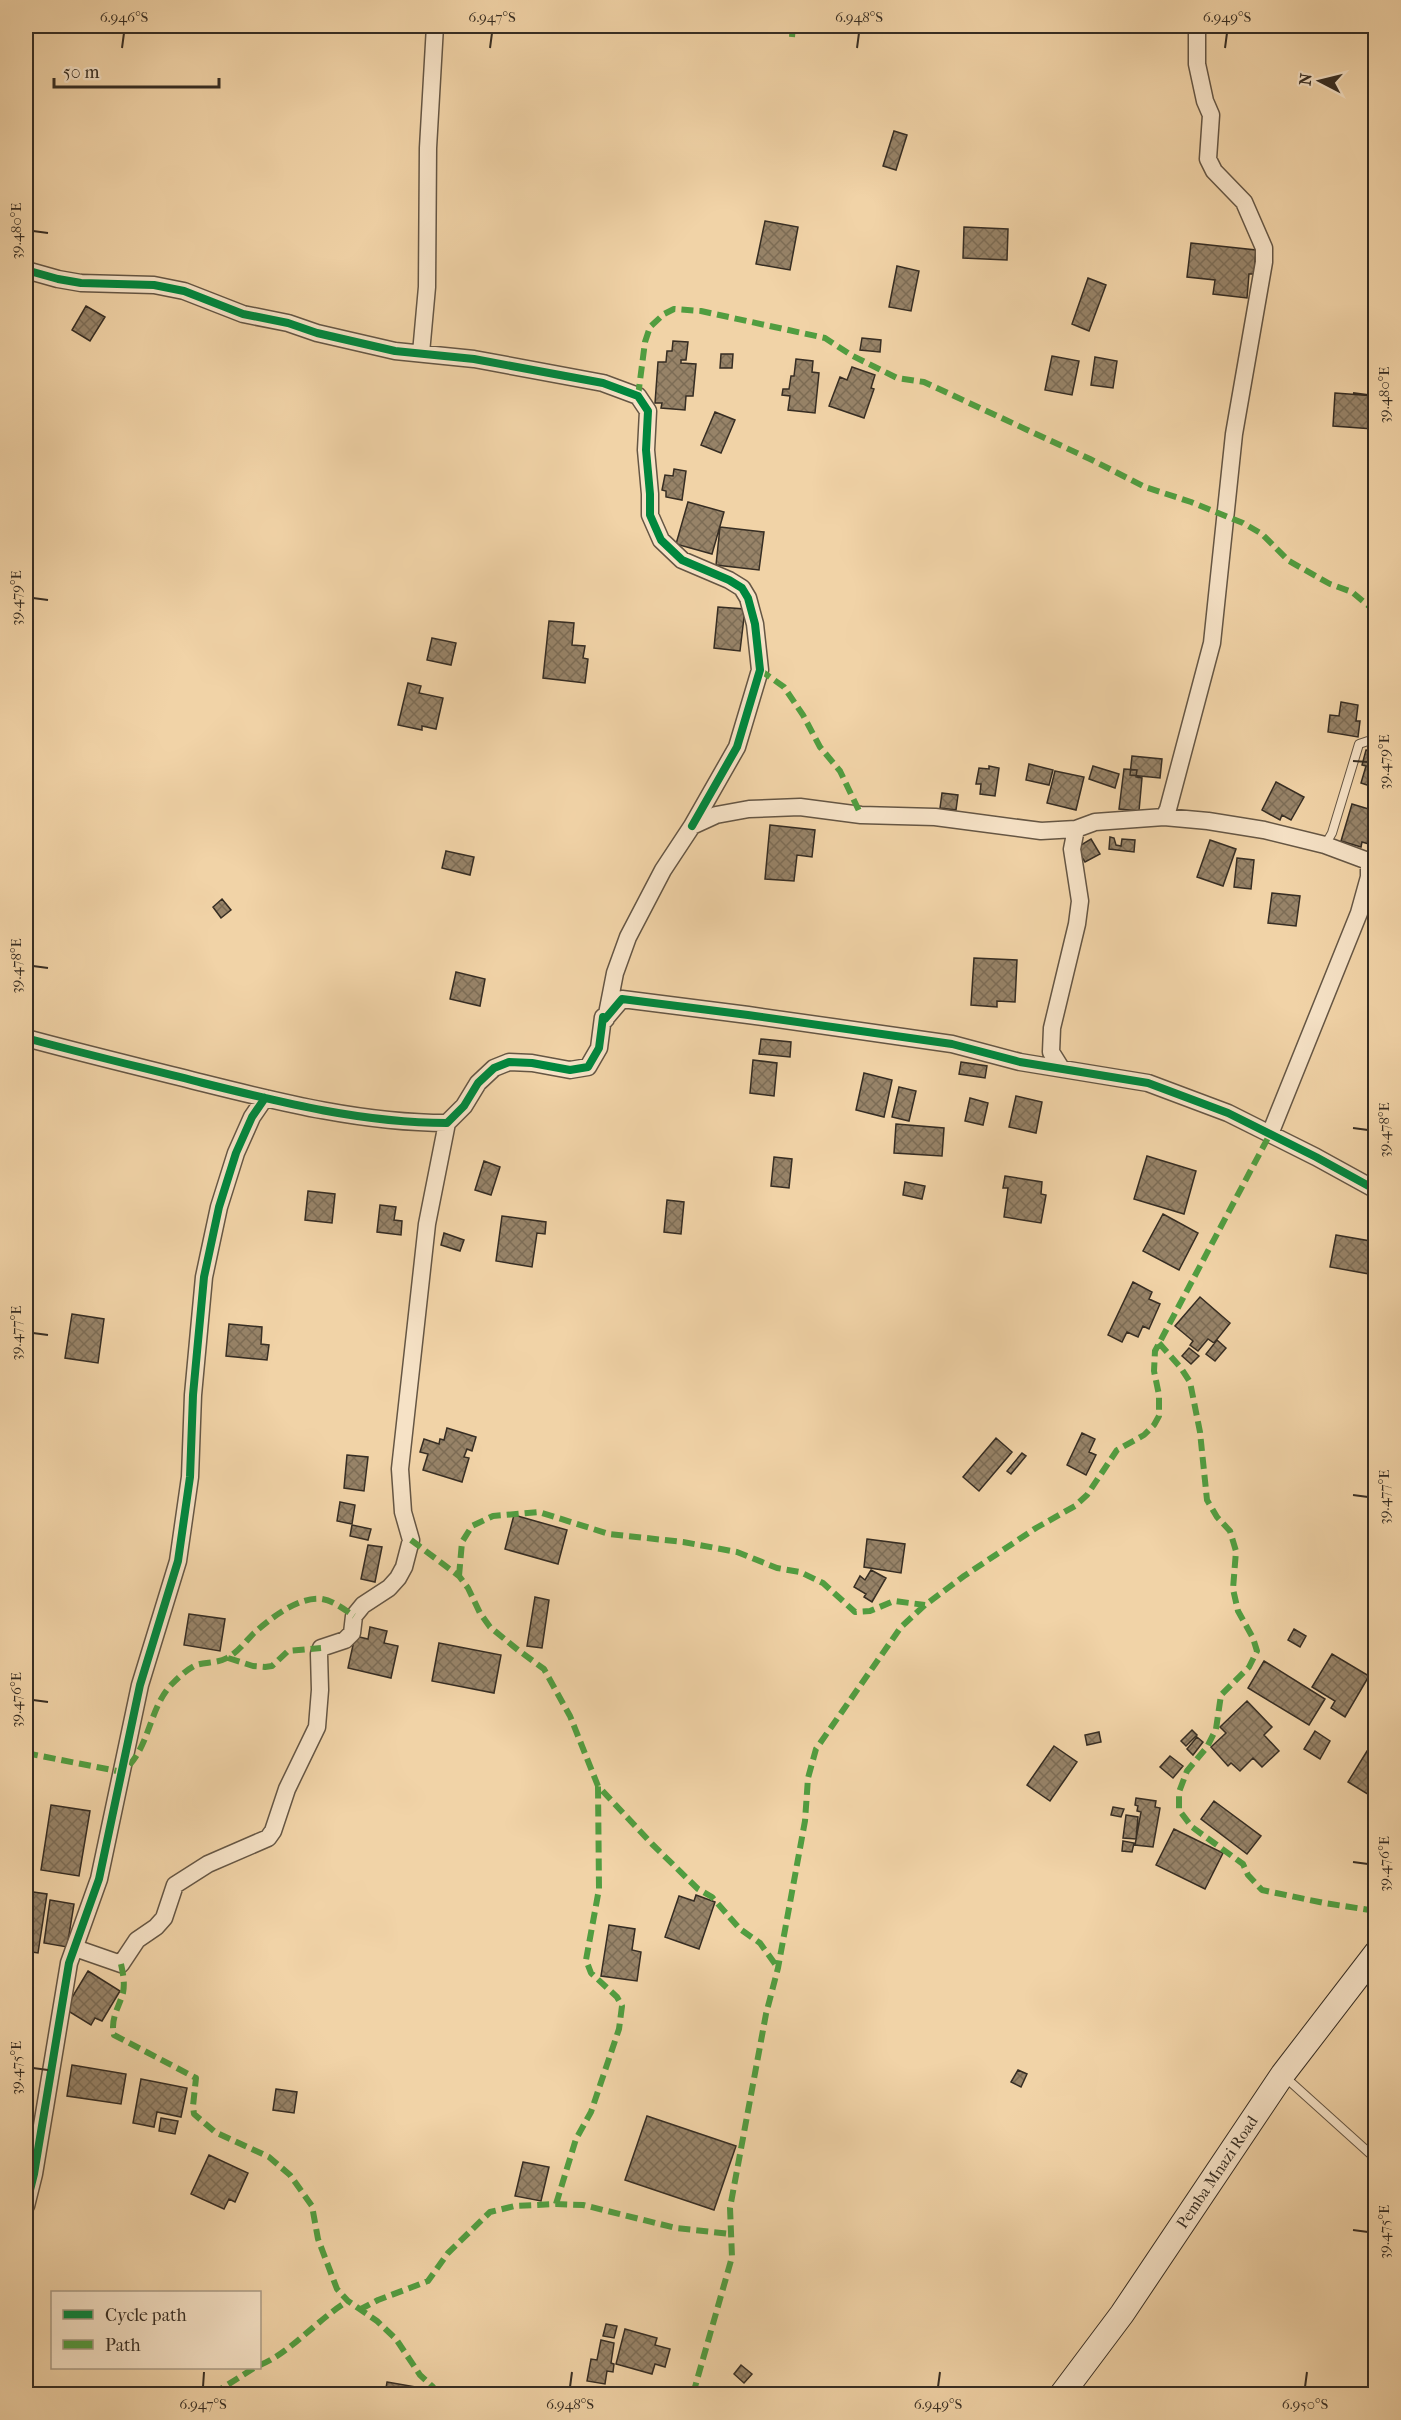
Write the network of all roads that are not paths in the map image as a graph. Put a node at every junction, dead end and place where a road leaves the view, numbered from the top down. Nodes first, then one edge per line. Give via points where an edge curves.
1 (435, 26) edge
2 (1197, 26) edge
3 (26, 270) edge
4 (421, 353) junction
5 (1376, 742) edge
6 (1164, 817) junction
7 (692, 826) junction
8 (1076, 829) junction
9 (1325, 845) junction
10 (1372, 863) edge
11 (605, 1020) junction
12 (26, 1038) edge
13 (1060, 1068) junction
14 (265, 1098) junction
15 (447, 1123) junction
16 (1270, 1134) junction
17 (1376, 1190) edge
18 (75, 1948) junction
19 (1376, 1953) edge
20 (1283, 2074) junction
21 (1376, 2158) edge
22 (26, 2206) edge
23 (1062, 2394) edge

1 - 4 street via 428,148 427,287
2 - 6 street via 1197,64 1210,115 1208,159 1214,171 1244,202 1264,248 1264,262 1234,434 1212,643
3 - 4 street via 81,283 154,285 184,291 243,314 395,351
4 - 7 street via 603,383 638,396 648,411 650,515 661,540 682,560 742,588 753,615 758,649 760,670 737,747
5 - 9 lane via 1359,744
6 - 8 street via 1095,822
6 - 9 street via 1208,820
7 - 8 street via 716,815 748,809 800,807 861,815 935,817 1041,831
7 - 11 street via 663,870 628,937
8 - 13 street via 1072,849 1080,901 1052,1028 1051,1052
9 - 10 street
10 - 16 street via 1359,912
11 - 13 street via 622,999 952,1044
11 - 15 street via 603,1017 599,1048 588,1067 570,1070 509,1062 494,1068 478,1083 464,1106
12 - 14 street
13 - 16 street via 1148,1083 1228,1113
14 - 15 street via 334,1113 409,1123
14 - 18 street via 236,1153 219,1207 204,1277 190,1477 178,1561 140,1685 99,1879
15 - 18 street via 427,1224 400,1469 403,1512 411,1540 404,1567 389,1588 354,1616 351,1633 345,1640 321,1648 317,1727 268,1838 208,1864 175,1885 164,1918 137,1940 121,1964
16 - 17 street
18 - 22 street
19 - 20 main road, Pemba Mnazi Road
20 - 21 lane
20 - 23 main road, Pemba Mnazi Road via 1122,2314

